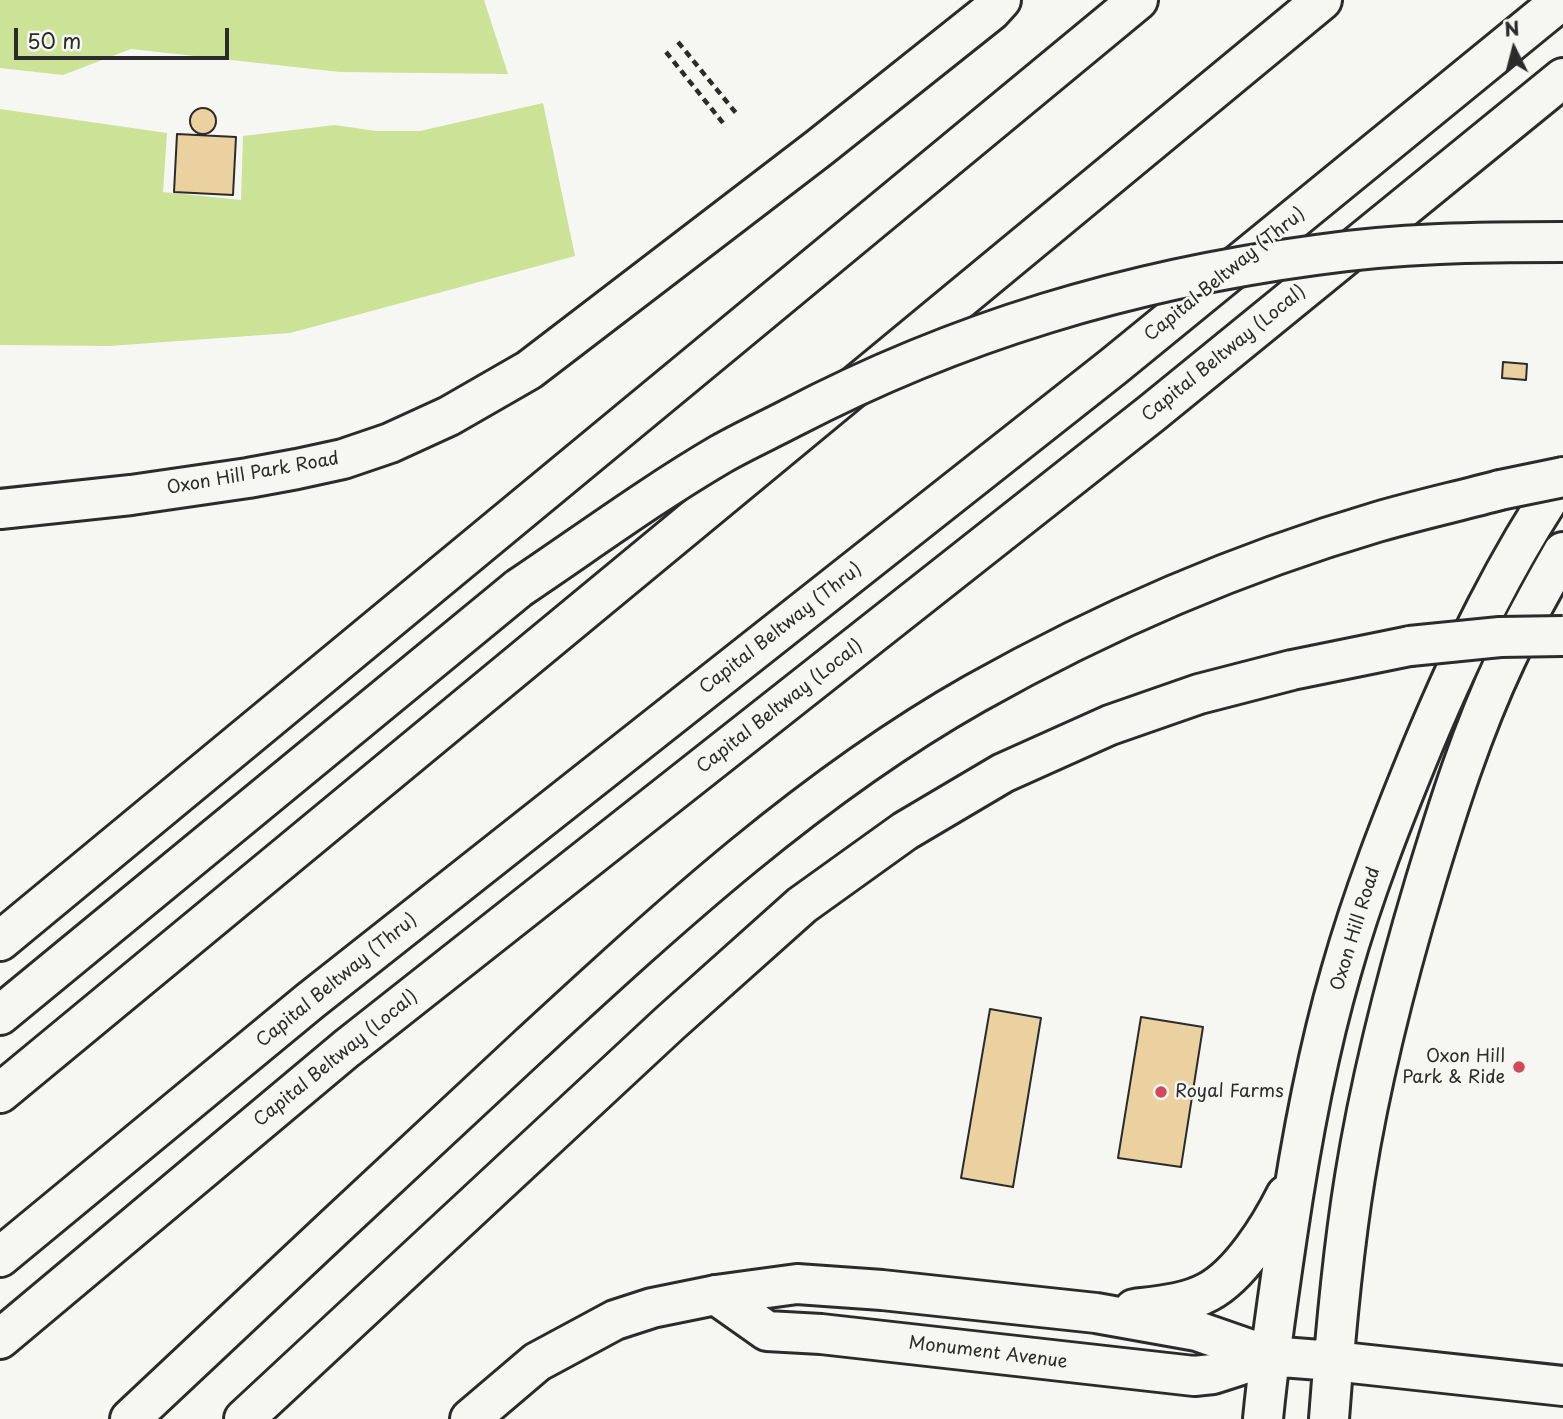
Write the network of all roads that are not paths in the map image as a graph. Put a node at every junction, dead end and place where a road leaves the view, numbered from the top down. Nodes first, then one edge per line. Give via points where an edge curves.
1 (1001, 0) edge
2 (1138, 0) edge
3 (1322, 0) edge
4 (1562, 0) edge
5 (1563, 78) edge
6 (1563, 242) edge
7 (1563, 477) edge
8 (0, 509) edge
9 (1563, 552) edge
10 (1563, 636) edge
11 (0, 941) edge
12 (0, 1015) edge
13 (0, 1093) edge
14 (1297, 1167) junction
15 (0, 1257) edge
16 (716, 1295) junction
17 (1096, 1313) junction
18 (0, 1339) edge
19 (1269, 1356) junction
20 (1333, 1361) junction
21 (1563, 1386) edge
22 (130, 1419) edge
23 (244, 1419) edge
24 (470, 1419) edge
25 (1263, 1419) edge
26 (1329, 1419) edge

1 - 8 main road, Oxon Hill Park Road via 820,148 529,370 449,416 343,459 248,478
2 - 11 main road
3 - 13 main road
4 - 15 main road, Capital Beltway (Thru) via 1114,366 310,1001
5 - 18 main road, Capital Beltway (Local) via 1152,413 346,1049
6 - 12 main road, bridge via 1449,243 1318,254 1199,273 1062,307 950,345 836,395 733,447 519,588
7 - 14 main road, Oxon Hill Road via 1489,600 1397,808 1340,974
7 - 22 main road, bridge via 1364,526 1240,569 1107,625 972,695 868,762 760,841 628,955
9 - 20 main road via 1506,660 1473,738 1398,976 1355,1176
10 - 23 main road, bridge via 1410,646 1199,694 1110,725 1003,774 905,831 802,905
14 - 17 main road via 1273,1221 1243,1260 1210,1291 1158,1306
14 - 19 main road, Oxon Hill Road
16 - 17 main road, Monument Avenue via 797,1284
16 - 19 main road, Monument Avenue via 766,1331 1194,1376
16 - 24 main road, Monument Avenue via 652,1308 582,1336 537,1362
17 - 19 main road, Monument Avenue via 1197,1331
19 - 20 main road, Monument Avenue
19 - 25 main road, Oxon Hill Road
20 - 21 main road, Monument Avenue
20 - 26 main road

